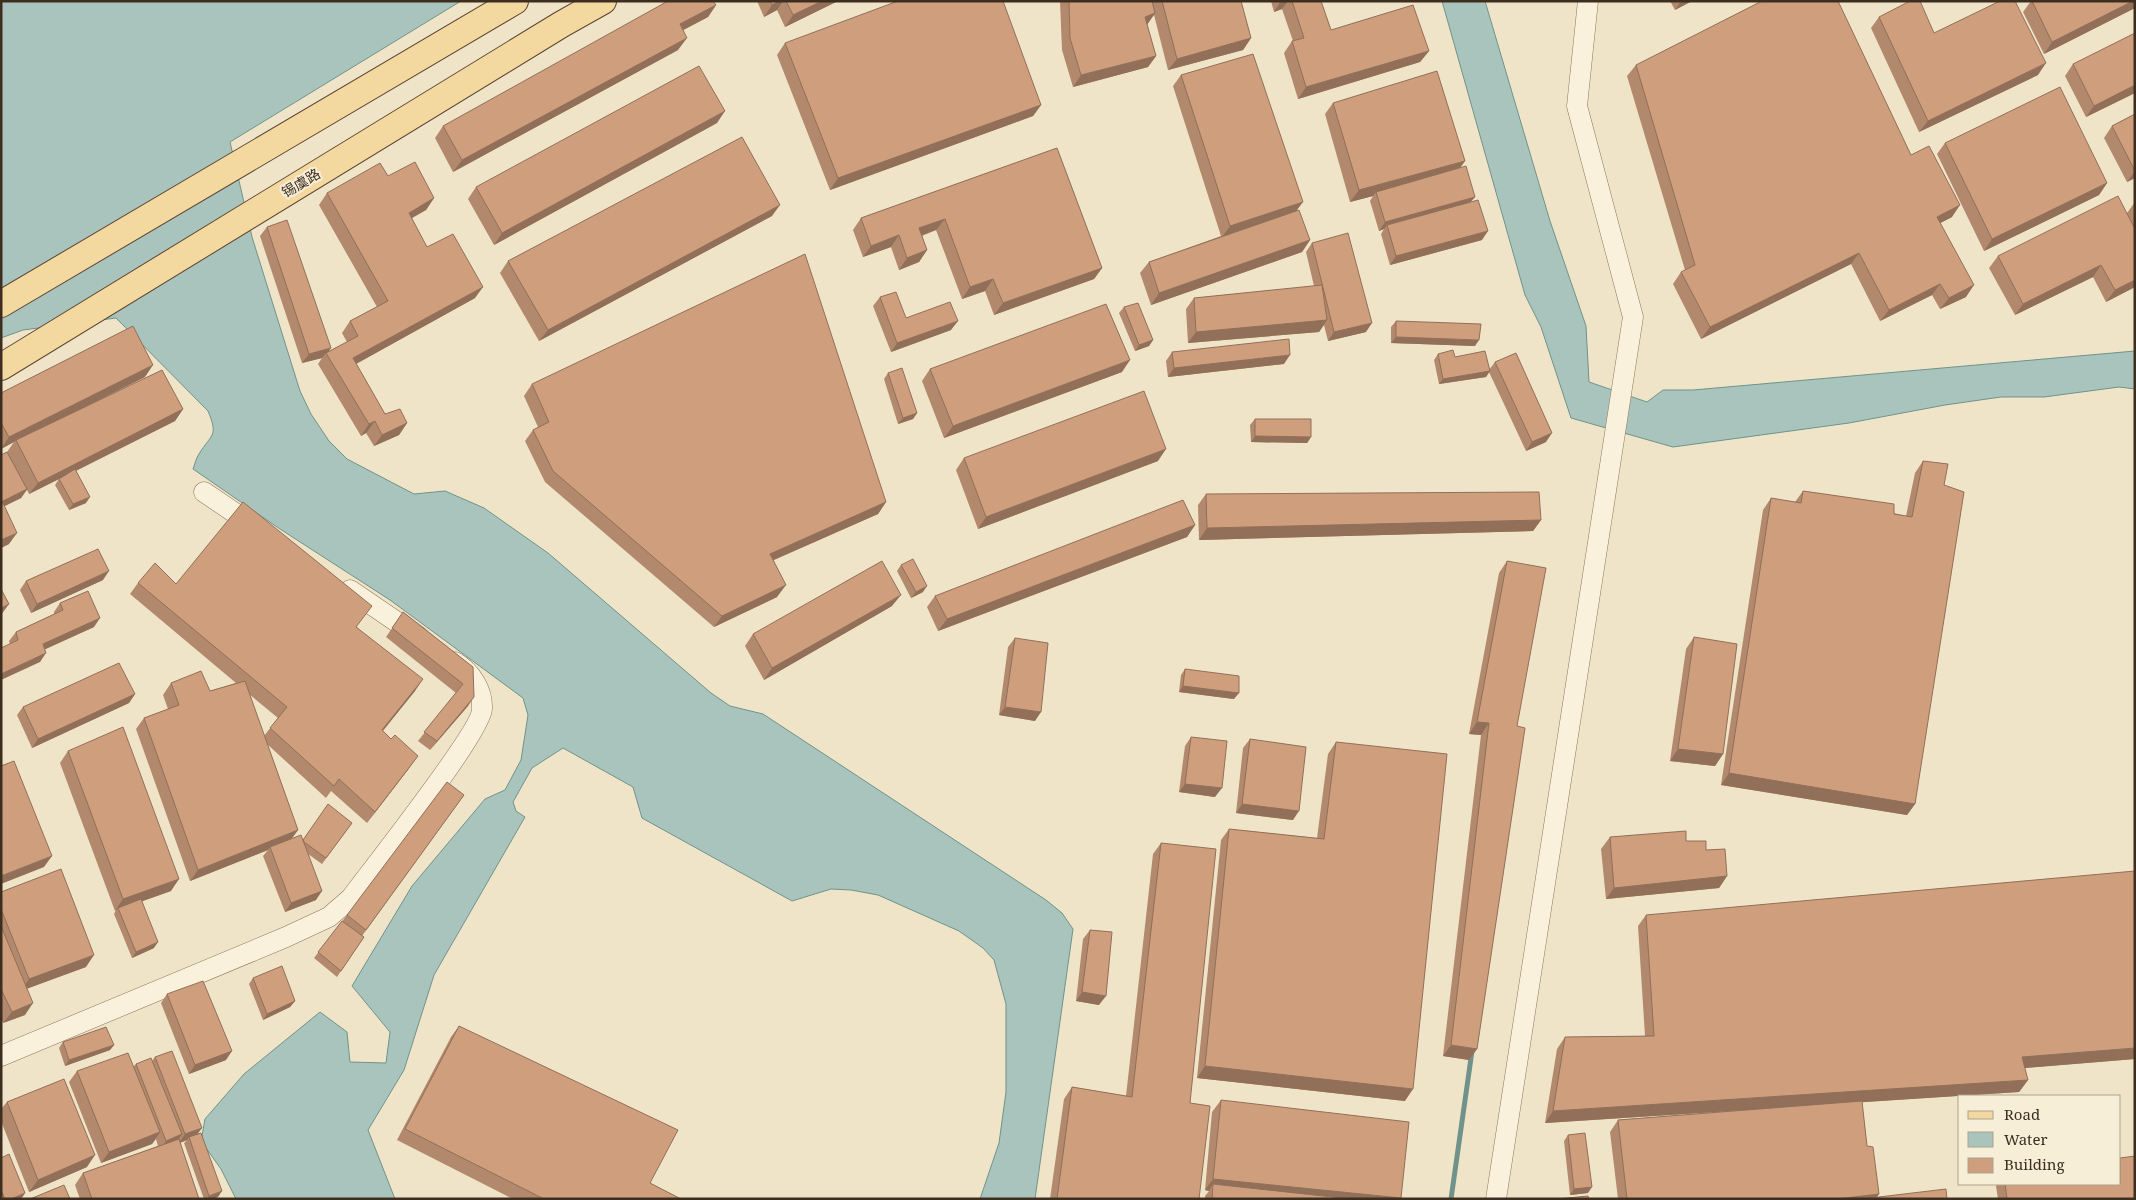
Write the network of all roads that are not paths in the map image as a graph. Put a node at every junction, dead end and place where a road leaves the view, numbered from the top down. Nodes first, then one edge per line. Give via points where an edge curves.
1 (515, 1) edge
2 (602, 1) edge
3 (1588, 1) edge
4 (1, 304) edge
5 (1, 367) edge
6 (204, 492) dead end
7 (270, 536) edge
8 (335, 581) edge
9 (1, 1056) edge
10 (1496, 1199) edge

1 - 4 main road
2 - 5 main road, 锡虞路
3 - 10 street via 1577,106 1633,317
6 - 7 street
8 - 9 street via 467,669 476,684 482,709 462,748 351,898 329,917

